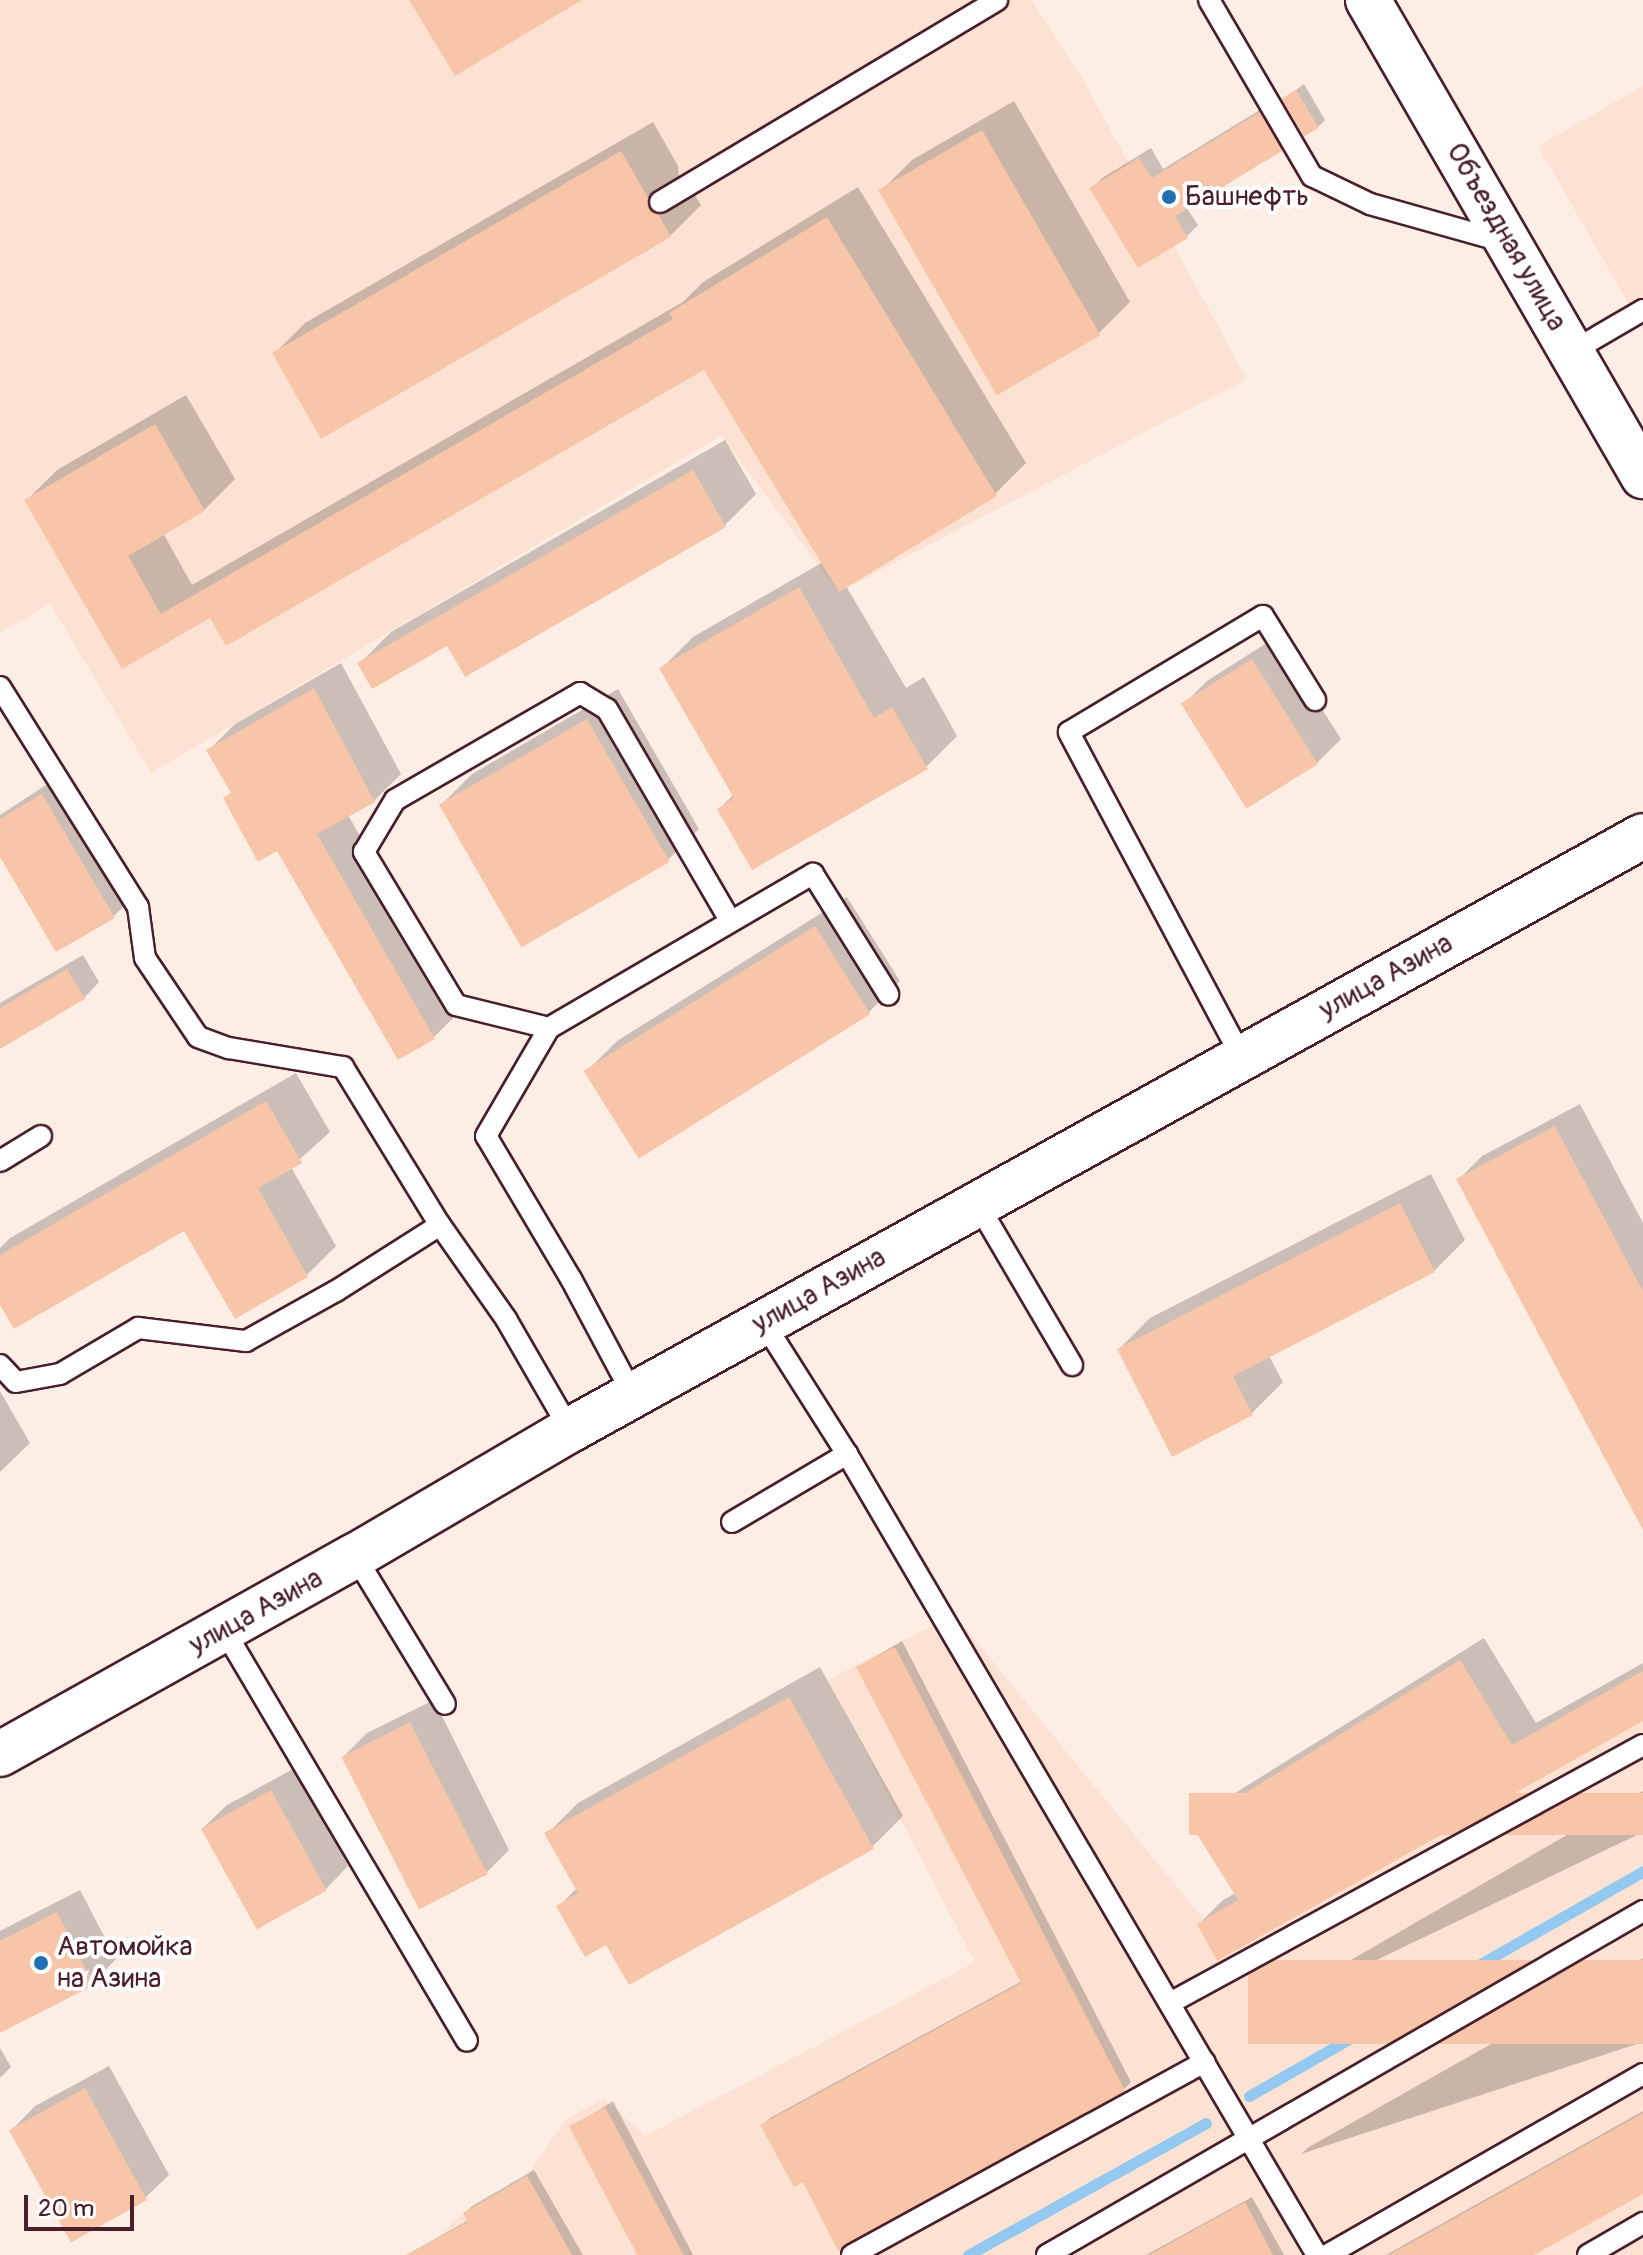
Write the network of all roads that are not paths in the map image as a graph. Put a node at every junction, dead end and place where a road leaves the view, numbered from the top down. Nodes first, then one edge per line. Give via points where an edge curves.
1 (997, 0) edge
2 (1209, 0) edge
3 (1368, 0) edge
4 (660, 202) dead end
5 (1510, 243) junction
6 (1643, 310) edge
7 (1573, 351) junction
8 (1643, 476) edge
9 (0, 687) edge
10 (1315, 700) dead end
11 (1643, 836) edge
12 (730, 920) junction
13 (888, 994) dead end
14 (549, 1028) junction
15 (1241, 1056) junction
16 (41, 1136) dead end
17 (0, 1161) edge
18 (977, 1203) junction
19 (440, 1225) junction
20 (764, 1323) junction
21 (0, 1365) edge
22 (1072, 1365) dead end
23 (633, 1395) junction
24 (570, 1430) junction
25 (847, 1454) junction
26 (732, 1522) dead end
27 (355, 1556) junction
28 (224, 1630) junction
29 (445, 1704) dead end
30 (1643, 1745) edge
31 (0, 1754) edge
32 (1643, 1911) edge
33 (1170, 2003) junction
34 (467, 2041) dead end
35 (1205, 2062) junction
36 (1643, 2074) edge
37 (1249, 2138) junction
38 (1643, 2223) edge
39 (852, 2255) edge
40 (1047, 2255) edge
41 (1317, 2255) edge
42 (1327, 2255) edge
43 (1588, 2255) edge

1 - 4 lane
2 - 5 lane via 1312,176 1370,204
3 - 5 street, Объездная улица
5 - 7 street, Объездная улица
6 - 7 lane
7 - 8 street, Объездная улица
9 - 19 lane via 138,907 145,958 198,1037 229,1048 343,1067
10 - 15 lane via 1263,616 1069,732
11 - 15 street, улица Азина
12 - 13 lane via 813,874
12 - 14 lane
12 - 14 lane via 607,709 580,693 395,800 364,852 456,1005
14 - 23 lane via 486,1136
15 - 18 street, улица Азина
16 - 17 lane
18 - 20 street, улица Азина
18 - 22 lane
19 - 21 lane via 246,1341 138,1328 60,1374 16,1382
19 - 24 lane via 506,1319
20 - 23 street, улица Азина
20 - 25 lane
23 - 24 street, улица Азина
24 - 27 street, улица Азина
25 - 26 lane
25 - 33 lane
27 - 28 street, улица Азина
27 - 29 lane
28 - 31 street, улица Азина
28 - 34 lane
30 - 33 lane
32 - 37 lane
33 - 35 lane
35 - 37 lane
35 - 39 lane
36 - 42 lane
37 - 40 lane
37 - 41 lane
38 - 43 lane

